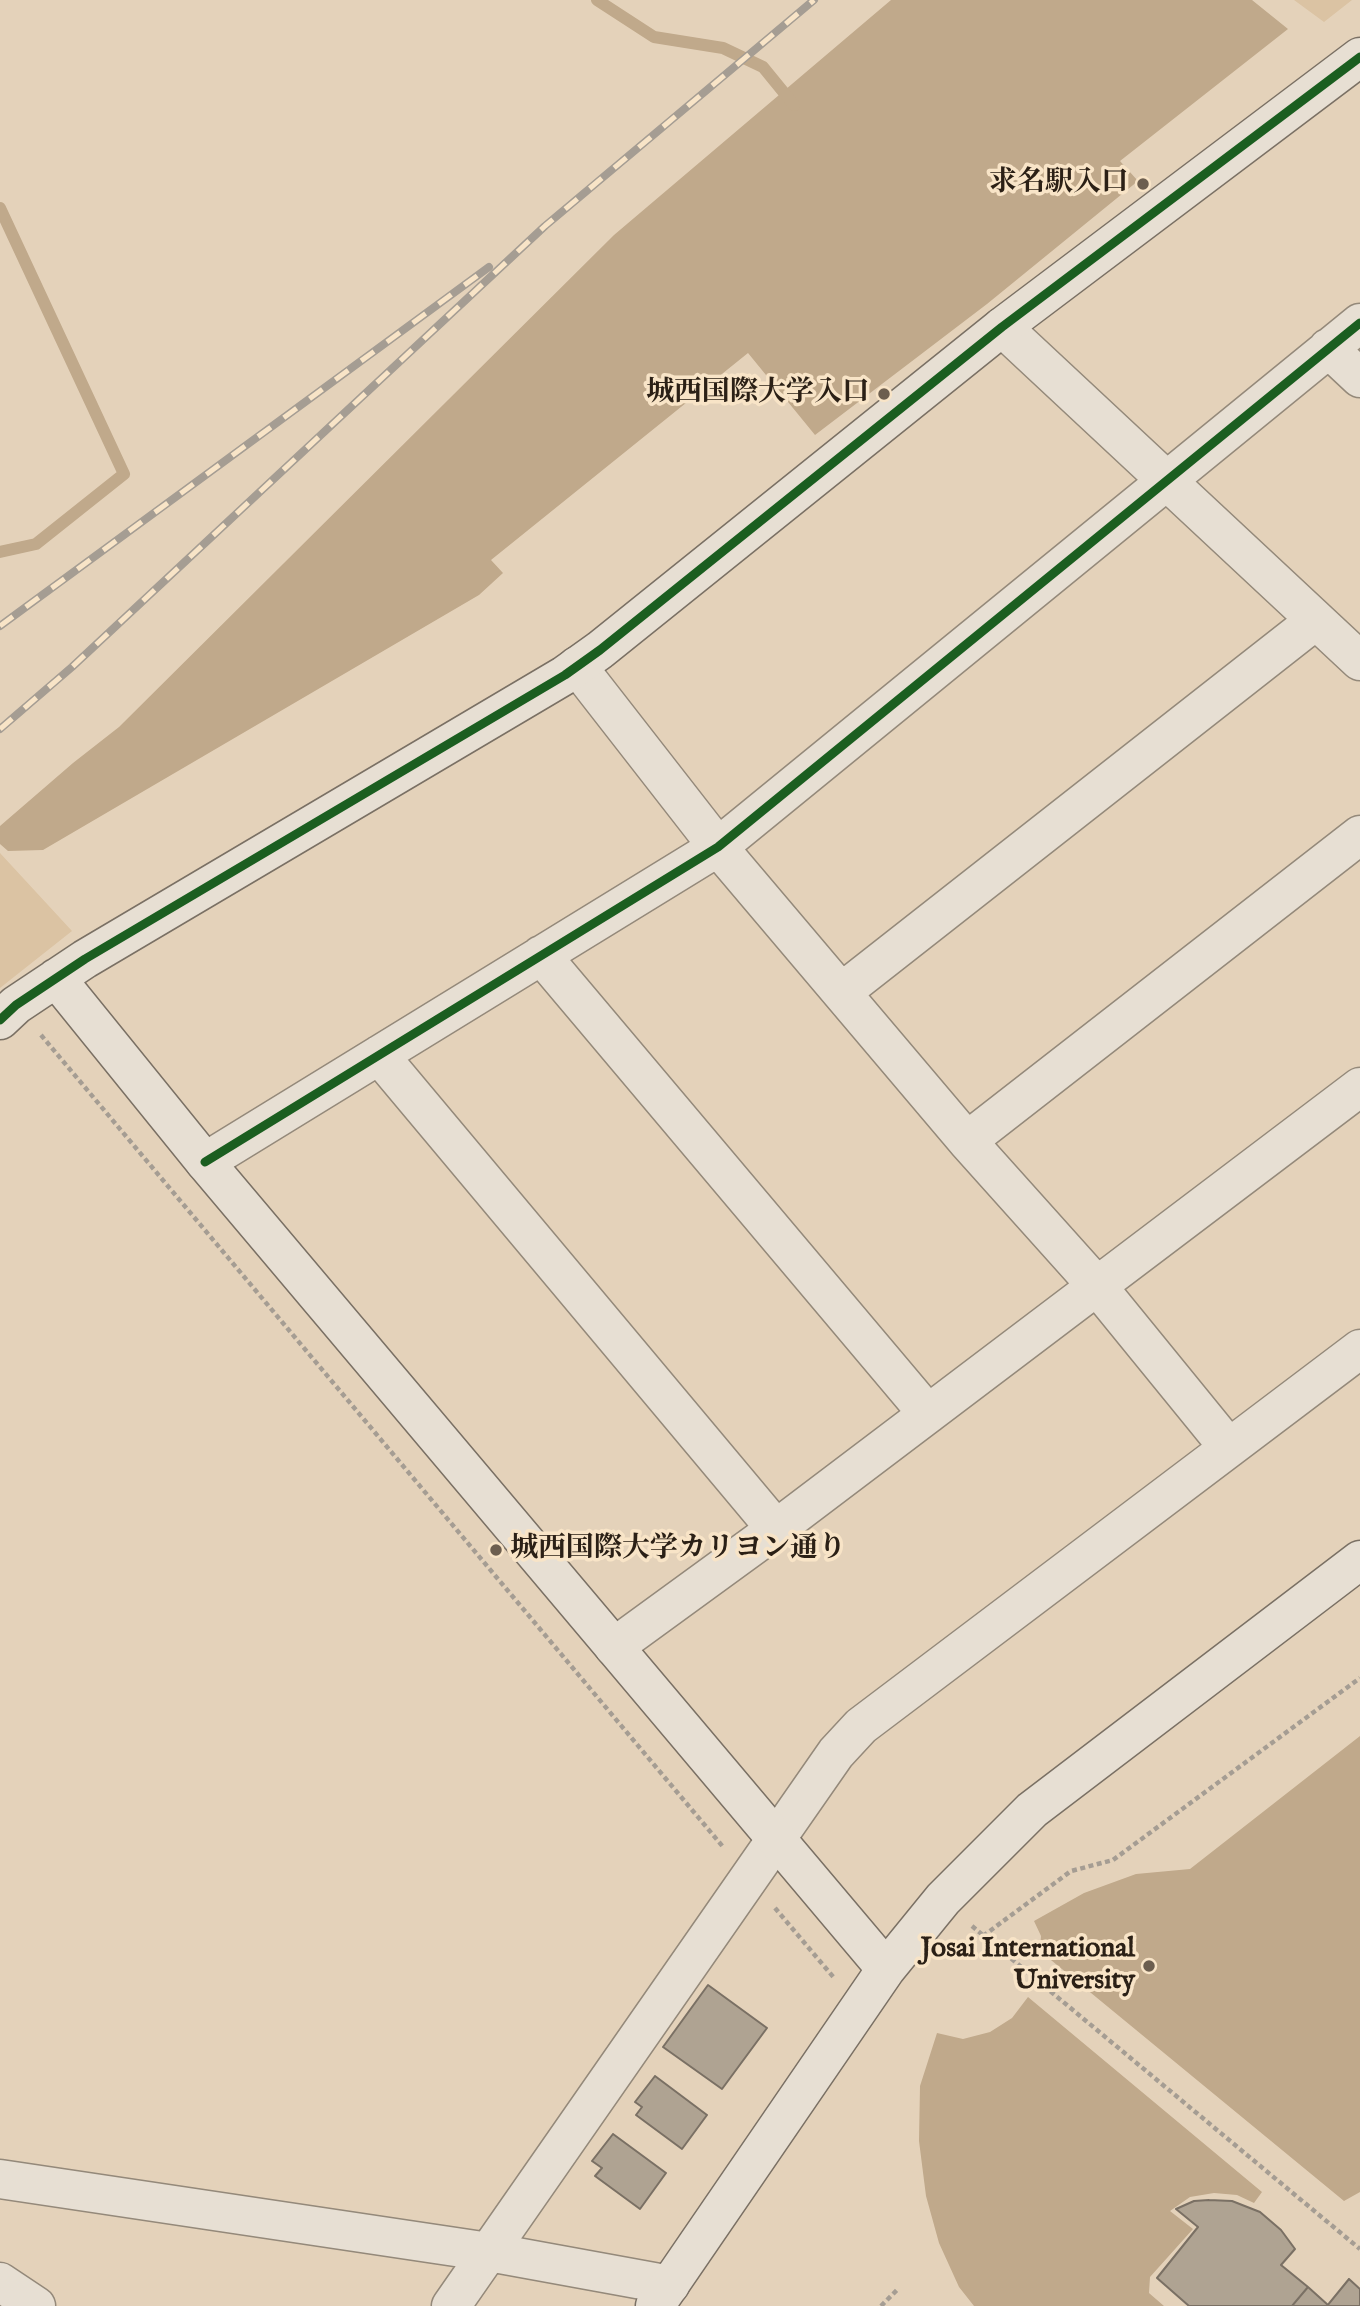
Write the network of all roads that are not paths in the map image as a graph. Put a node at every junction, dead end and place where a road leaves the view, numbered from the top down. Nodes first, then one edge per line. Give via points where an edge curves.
1 (1357, 66) edge
2 (1360, 323) edge
3 (1002, 327) junction
4 (1328, 348) junction
5 (1360, 378) edge
6 (1167, 480) junction
7 (1316, 620) junction
8 (1360, 661) edge
9 (577, 666) junction
10 (1360, 835) edge
11 (718, 847) junction
12 (541, 956) junction
13 (56, 978) junction
14 (842, 992) junction
15 (0, 1020) edge
16 (379, 1055) junction
17 (1360, 1087) edge
18 (967, 1141) junction
19 (205, 1162) junction
20 (1097, 1286) junction
21 (1360, 1349) edge
22 (928, 1414) junction
23 (1229, 1448) junction
24 (776, 1530) junction
25 (1360, 1560) edge
26 (614, 1647) junction
27 (776, 1838) junction
28 (887, 1969) junction
29 (0, 2179) edge
30 (489, 2252) junction
31 (0, 2281) edge
32 (662, 2296) edge
33 (36, 2306) edge
34 (451, 2306) edge

1 - 3 street
2 - 4 street
3 - 6 street
3 - 9 street
4 - 5 street
4 - 6 street
6 - 7 street
6 - 11 street
7 - 8 street
7 - 14 street
9 - 11 street
9 - 13 street
10 - 18 street
11 - 12 street
11 - 14 street
12 - 16 street
12 - 22 street
13 - 15 street
13 - 19 street
14 - 18 street
16 - 19 street
16 - 24 street
17 - 20 street
18 - 20 street
19 - 26 street
20 - 22 street
20 - 23 street
21 - 23 street
22 - 24 street
23 - 27 street via 861,1726 836,1753
24 - 26 street
25 - 28 street via 1032,1810 943,1899
26 - 27 street
27 - 28 street
27 - 30 street
28 - 32 street
29 - 30 street
30 - 32 street
30 - 34 street
31 - 33 street

